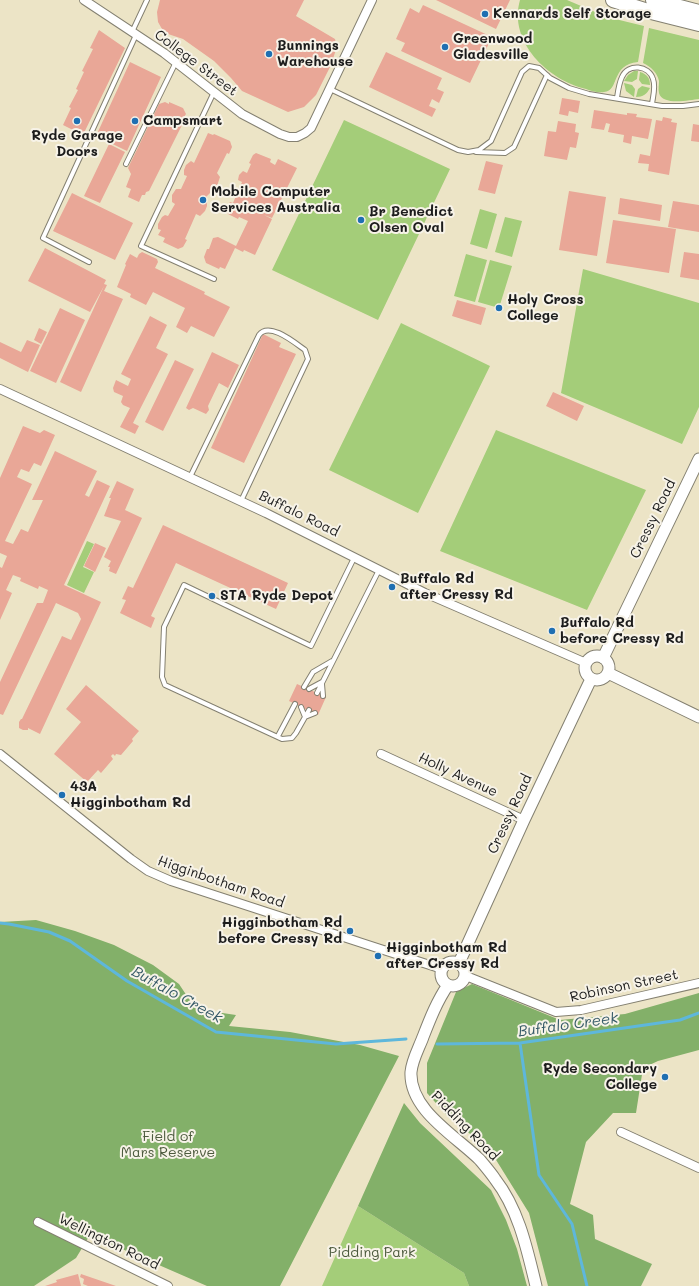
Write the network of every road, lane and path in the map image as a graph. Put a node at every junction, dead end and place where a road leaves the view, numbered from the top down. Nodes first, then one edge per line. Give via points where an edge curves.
1 (84, 0) edge
2 (147, 0) edge
3 (372, 0) edge
4 (613, 0) edge
5 (653, 0) edge
6 (699, 12) edge
7 (699, 24) edge
8 (134, 33) junction
9 (176, 62) junction
10 (547, 75) junction
11 (330, 89) junction
12 (214, 92) junction
13 (617, 98) junction
14 (652, 104) junction
15 (699, 104) edge
16 (468, 152) junction
17 (126, 164) dead end
18 (89, 262) dead end
19 (214, 279) dead end
20 (0, 389) edge
21 (699, 459) edge
22 (190, 477) junction
23 (241, 502) junction
24 (354, 558) junction
25 (379, 570) junction
26 (603, 658) junction
27 (333, 661) junction
28 (586, 663) junction
29 (608, 673) junction
30 (591, 679) junction
31 (322, 682) junction
32 (317, 693) dead end
33 (323, 696) dead end
34 (295, 704) dead end
35 (301, 707) dead end
36 (308, 710) dead end
37 (315, 713) dead end
38 (699, 717) edge
39 (305, 718) junction
40 (278, 736) junction
41 (0, 754) edge
42 (382, 754) dead end
43 (524, 820) junction
44 (459, 963) junction
45 (442, 969) junction
46 (466, 976) junction
47 (699, 983) edge
48 (448, 985) junction
49 (621, 1132) dead end
50 (699, 1168) edge
51 (38, 1222) dead end
52 (168, 1286) edge
53 (536, 1286) edge

1 - 8 street, College Street
2 - 8 lane
3 - 11 street
4 - 7 highway
5 - 6 highway
8 - 9 street, College Street
8 - 18 lane via 43,238
9 - 12 street, College Street
9 - 17 lane
10 - 13 lane via 578,92
10 - 16 lane via 512,150 501,154
10 - 16 lane via 536,66 524,69 491,141 478,150
11 - 12 street, College Street via 311,128 297,137 280,134 242,114
11 - 16 lane
12 - 19 lane via 141,246
13 - 14 lane
13 - 14 lane via 622,76 626,71 637,67 643,68 652,75 654,81
14 - 15 lane
20 - 22 street, Buffalo Road
21 - 26 street, Cressy Road
22 - 23 street, Buffalo Road
22 - 23 lane via 259,335 263,330 276,332 305,350 308,359
23 - 24 street, Buffalo Road
24 - 25 street, Buffalo Road
24 - 40 lane via 311,646 184,585 164,627 162,677 165,685
25 - 27 lane
25 - 28 street, Buffalo Road via 425,593
26 - 28 street via 592,657
26 - 29 street via 608,663
27 - 31 lane
27 - 31 lane via 313,672 306,688
28 - 30 street via 585,670
29 - 30 street via 602,679
29 - 38 street
30 - 43 street, Cressy Road
31 - 32 lane
31 - 33 lane
34 - 40 lane
35 - 39 lane
36 - 39 lane
37 - 39 lane
39 - 40 lane via 292,738 282,739
41 - 45 street, Higginbotham Road via 148,871 171,881
42 - 43 street, Holly Avenue
43 - 44 street, Cressy Road
44 - 45 street via 447,963
44 - 46 street via 464,967
45 - 48 street via 441,976
46 - 47 street, Robinson Street via 556,1012 581,1010
46 - 48 street via 461,984
48 - 53 street, Pidding Road via 440,996 411,1072 416,1096 435,1120 480,1160 508,1198 518,1220
49 - 50 street
51 - 52 street, Wellington Road

